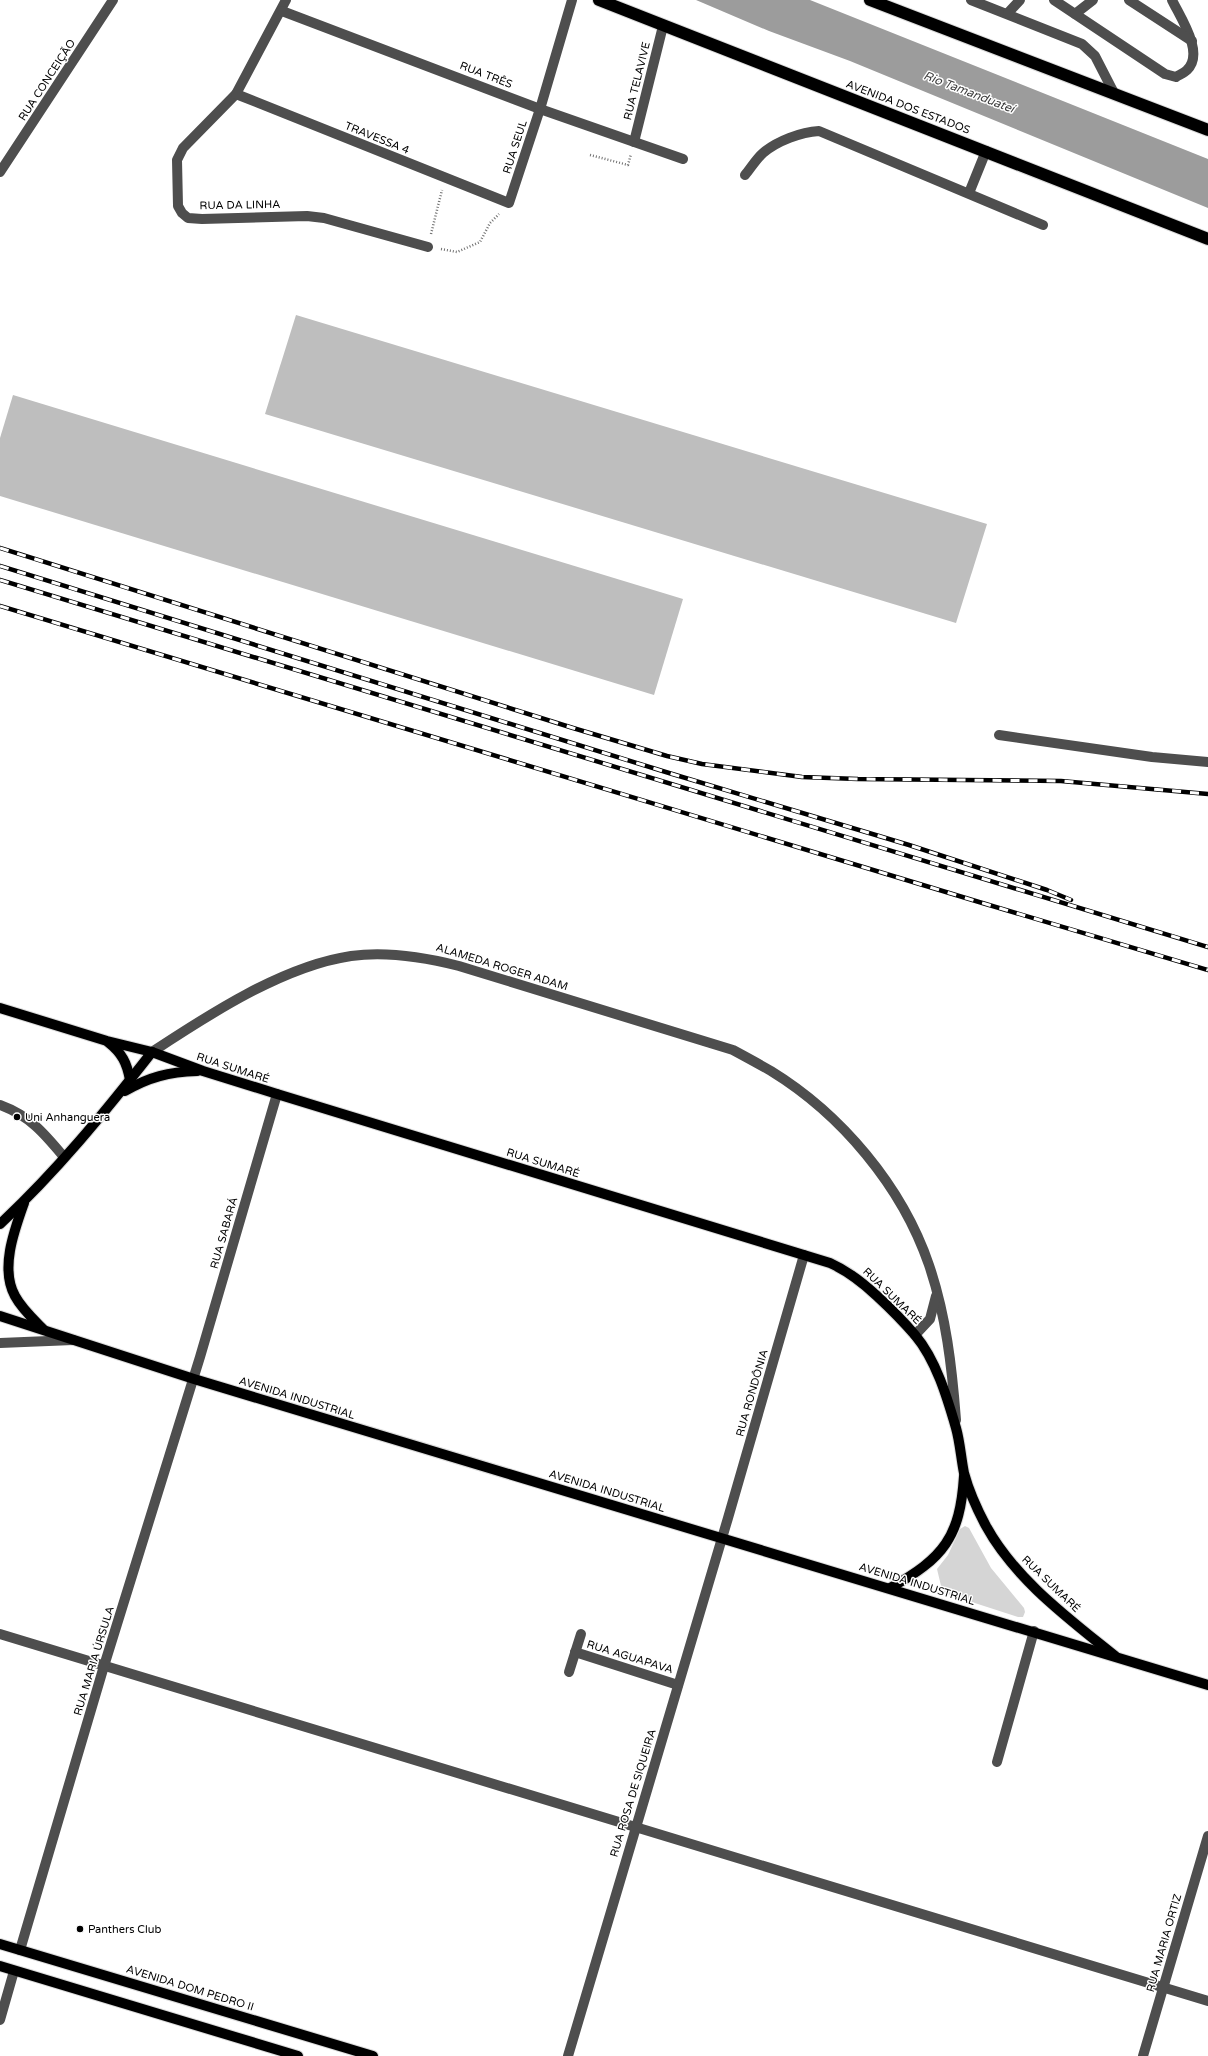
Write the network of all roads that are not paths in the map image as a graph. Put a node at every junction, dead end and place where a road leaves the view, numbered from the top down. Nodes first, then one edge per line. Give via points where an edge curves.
1 (113, 0) edge
2 (286, 0) edge
3 (572, 0) edge
4 (599, 0) edge
5 (870, 0) edge
6 (971, 0) edge
7 (1020, 0) edge
8 (1054, 0) edge
9 (1093, 0) edge
10 (1129, 0) edge
11 (1172, 0) edge
12 (282, 11) junction
13 (1008, 13) junction
14 (1075, 14) junction
15 (663, 26) junction
16 (1192, 41) junction
17 (236, 94) junction
18 (1114, 94) junction
19 (540, 109) junction
20 (1208, 130) edge
21 (634, 142) junction
22 (986, 151) junction
23 (683, 158) dead end
24 (0, 172) edge
25 (745, 175) dead end
26 (969, 193) junction
27 (509, 203) joint
28 (1043, 225) dead end
29 (1208, 240) edge
30 (428, 247) road end
31 (999, 735) dead end
32 (1208, 762) edge
33 (0, 1008) edge
34 (107, 1041) junction
35 (152, 1052) junction
36 (203, 1071) junction
37 (130, 1080) junction
38 (120, 1094) junction
39 (277, 1094) junction
40 (0, 1105) edge
41 (64, 1157) junction
42 (24, 1201) junction
43 (0, 1224) edge
44 (804, 1255) junction
45 (936, 1290) junction
46 (0, 1316) edge
47 (44, 1330) junction
48 (915, 1335) junction
49 (73, 1340) junction
50 (0, 1343) edge
51 (194, 1379) junction
52 (956, 1429) junction
53 (964, 1474) junction
54 (722, 1538) junction
55 (890, 1588) junction
56 (1034, 1631) junction
57 (0, 1634) edge
58 (581, 1634) dead end
59 (575, 1652) junction
60 (1115, 1656) junction
61 (104, 1666) junction
62 (569, 1672) dead end
63 (678, 1685) junction
64 (1208, 1685) edge
65 (997, 1762) dead end
66 (635, 1827) junction
67 (1208, 1836) edge
68 (0, 1944) edge
69 (20, 1950) junction
70 (0, 1966) edge
71 (14, 1971) junction
72 (1163, 1988) junction
73 (1208, 2002) edge
74 (0, 2020) edge
75 (298, 2056) edge
76 (373, 2056) edge
77 (568, 2056) edge
78 (1143, 2056) edge

1 - 24 street, RUA CONCEIÇÃO
2 - 12 street, RUA DA LINHA
3 - 19 street, RUA SEUL
4 - 15 highway, AVENIDA DOS ESTADOS
5 - 18 highway
6 - 13 street
7 - 13 street
8 - 14 street
9 - 14 street
10 - 16 street
11 - 16 street
12 - 17 street, RUA DA LINHA
12 - 19 street, RUA TRÊS
13 - 18 street via 1082,44 1095,56
14 - 16 street via 1165,74 1176,77 1187,70 1193,60
15 - 21 street, RUA TELAVIVE
15 - 22 highway, AVENIDA DOS ESTADOS
17 - 27 street, TRAVESSA 4
17 - 30 street, RUA DA LINHA via 183,148 177,160 178,206 188,218 324,218
18 - 20 highway
19 - 21 street, RUA TRÊS
19 - 27 street, RUA SEUL
21 - 23 street, RUA TRÊS
22 - 26 street
22 - 29 highway, AVENIDA DOS ESTADOS
25 - 26 street via 757,159 770,148 800,134 819,131
26 - 28 street
31 - 32 street via 1152,757
33 - 34 main road, RUA SUMARÉ
34 - 35 main road, RUA SUMARÉ
34 - 37 main road via 122,1054
35 - 36 main road, RUA SUMARÉ
35 - 37 main road, ALAMEDA ROGER ADAM
35 - 45 street, ALAMEDA ROGER ADAM via 205,1017 245,995 302,969 323,963 350,956 392,954 427,958 467,968 734,1050 771,1071 829,1116 861,1149 891,1187 919,1240
36 - 38 main road via 173,1072 154,1076
36 - 39 main road, RUA SUMARÉ
37 - 38 main road, ALAMEDA ROGER ADAM
38 - 41 main road, ALAMEDA ROGER ADAM
39 - 44 main road, RUA SUMARÉ
39 - 51 street, RUA SABARÁ
40 - 41 street via 31,1120
41 - 42 main road, ALAMEDA ROGER ADAM
42 - 43 main road, ALAMEDA ROGER ADAM
42 - 47 main road, ALAMEDA ROGER ADAM via 10,1252 8,1281 22,1308
44 - 48 main road, RUA SUMARÉ via 830,1263 854,1276 884,1302
44 - 54 street, RUA RONDÔNIA
45 - 48 street, ALAMEDA ROGER ADAM via 930,1319
45 - 52 street, ALAMEDA ROGER ADAM via 950,1352
46 - 47 main road, AVENIDA INDUSTRIAL
47 - 49 main road, AVENIDA INDUSTRIAL
48 - 52 main road, RUA SUMARÉ via 939,1378
49 - 50 street
49 - 51 main road, AVENIDA INDUSTRIAL
51 - 54 main road, AVENIDA INDUSTRIAL
51 - 61 street, RUA MARIA ÚRSULA
52 - 53 main road, RUA SUMARÉ
53 - 55 main road, RUA SUMARÉ via 962,1504 954,1531 943,1549 927,1565
53 - 60 main road, RUA SUMARÉ via 986,1526 1010,1561 1060,1611
54 - 55 main road, AVENIDA INDUSTRIAL
54 - 63 street, RUA ROSA DE SIQUEIRA
55 - 56 main road, AVENIDA INDUSTRIAL
56 - 60 main road, AVENIDA INDUSTRIAL
56 - 65 street
57 - 61 street
58 - 59 street, RUA AGUAPAVA
59 - 62 street, RUA AGUAPAVA
59 - 63 street, RUA AGUAPAVA
60 - 64 main road, AVENIDA INDUSTRIAL
61 - 66 street
61 - 69 street, RUA MARIA ÚRSULA
63 - 66 street, RUA ROSA DE SIQUEIRA
66 - 72 street
66 - 77 street, RUA ROSA DE SIQUEIRA
67 - 72 street, RUA MARIA ORTIZ
68 - 69 main road, AVENIDA DOM PEDRO II
69 - 76 main road, AVENIDA DOM PEDRO II
70 - 71 main road
71 - 74 street
71 - 75 main road
72 - 73 street
72 - 78 street, RUA MARIA ORTIZ

